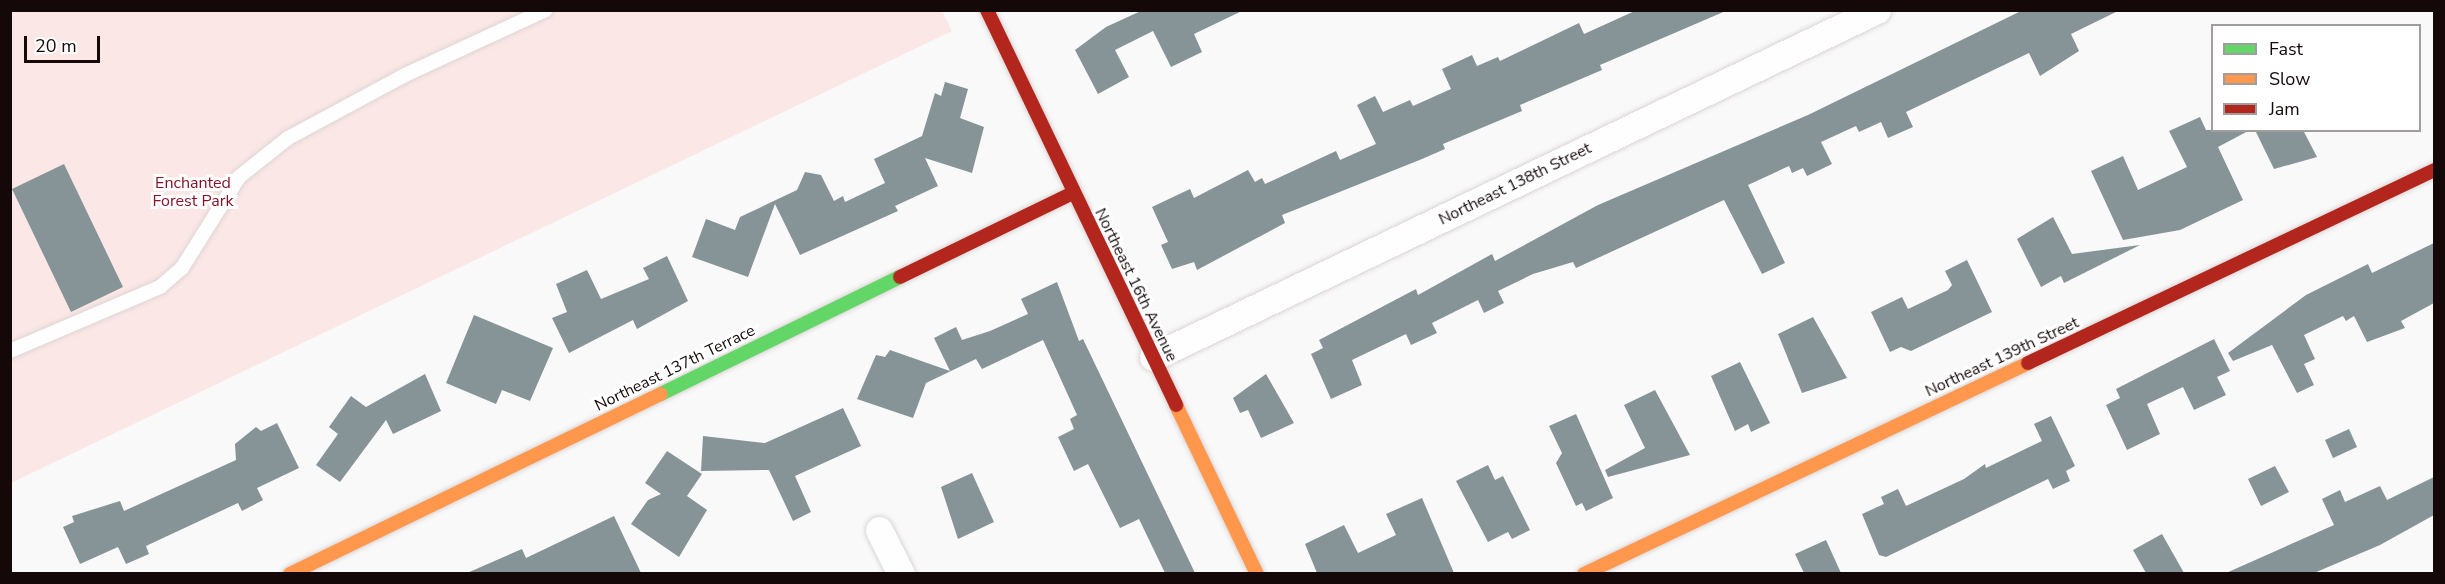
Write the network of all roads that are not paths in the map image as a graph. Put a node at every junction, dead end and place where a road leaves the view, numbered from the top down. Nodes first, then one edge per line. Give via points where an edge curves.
1 (546, 10) edge
2 (1877, 10) edge
3 (991, 12) edge
4 (2434, 170) edge
5 (1073, 193) junction
6 (10, 351) edge
7 (1153, 357) junction
8 (879, 530) dead end
9 (290, 573) edge
10 (901, 573) edge
11 (1257, 573) edge
12 (1584, 573) edge

1 - 6 lane via 403,76 288,138 239,177 182,268 160,287
2 - 7 street, Northeast 138th Street
3 - 5 street, Northeast 16th Avenue
4 - 12 street, Northeast 139th Street
5 - 7 street, Northeast 16th Avenue
5 - 9 street, Northeast 137th Terrace
7 - 11 street, Northeast 16th Avenue
8 - 10 street

